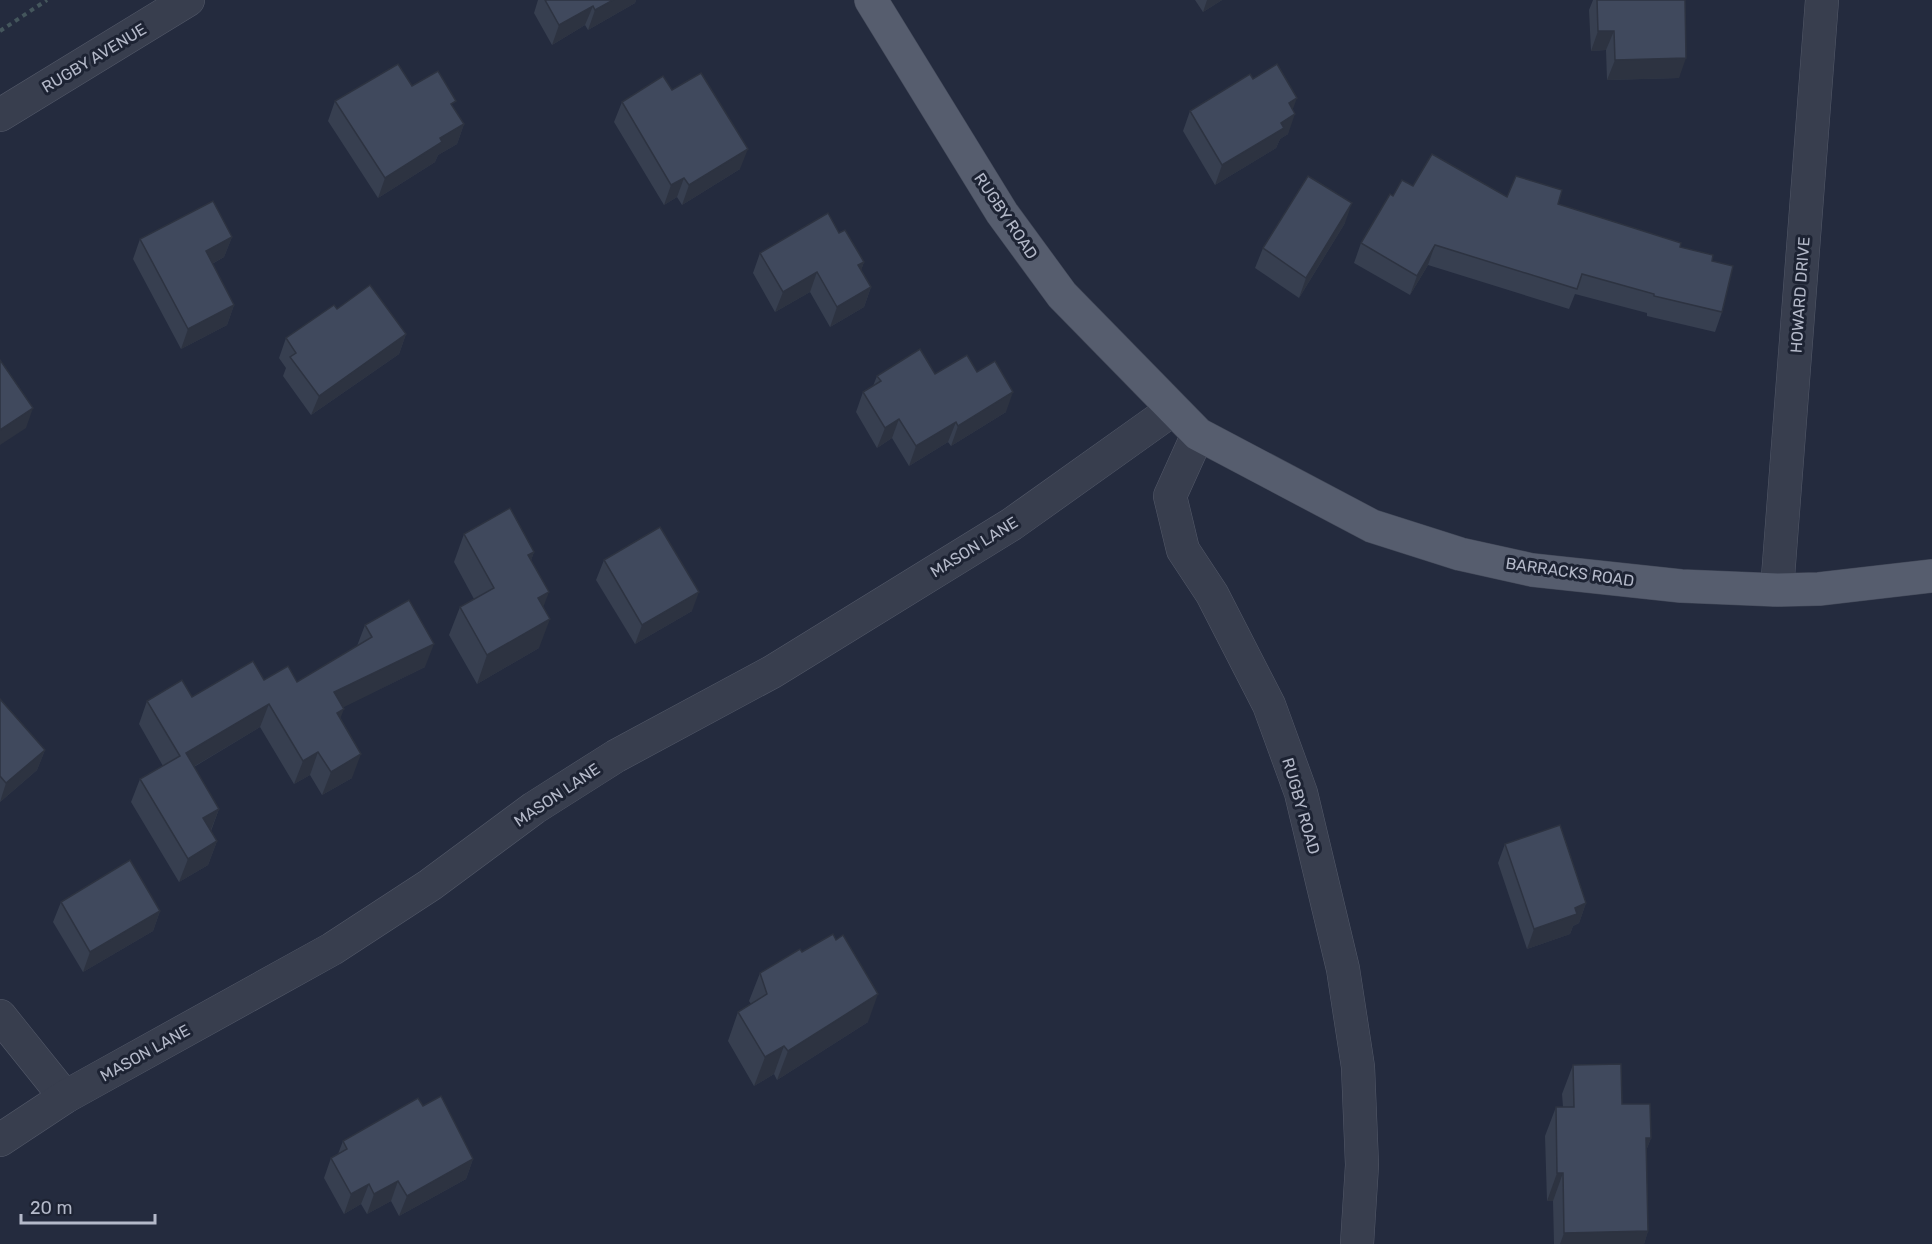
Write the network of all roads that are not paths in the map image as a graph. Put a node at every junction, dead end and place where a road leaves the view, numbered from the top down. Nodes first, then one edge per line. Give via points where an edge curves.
1 (188, 0) edge
2 (871, 0) edge
3 (1822, 0) edge
4 (0, 116) edge
5 (1172, 410) junction
6 (1198, 434) junction
7 (1932, 576) edge
8 (1777, 590) junction
9 (0, 1016) edge
10 (65, 1097) junction
11 (0, 1140) edge
12 (1357, 1244) edge

1 - 4 street, RUGBY AVENUE
2 - 5 main road, RUGBY ROAD via 1002,213 1062,295
3 - 8 street, HOWARD DRIVE
5 - 6 main road, RUGBY ROAD
5 - 10 street, MASON LANE via 1012,524 802,654 616,756 534,808 430,885 332,949
6 - 8 main road, BARRACKS ROAD via 1372,526 1460,554 1532,570 1681,586
6 - 12 street, RUGBY ROAD via 1170,496 1183,550 1212,594 1269,705 1301,793 1343,969 1358,1067 1362,1166
7 - 8 main road, BARRACKS ROAD
9 - 10 street
10 - 11 street, MASON LANE

